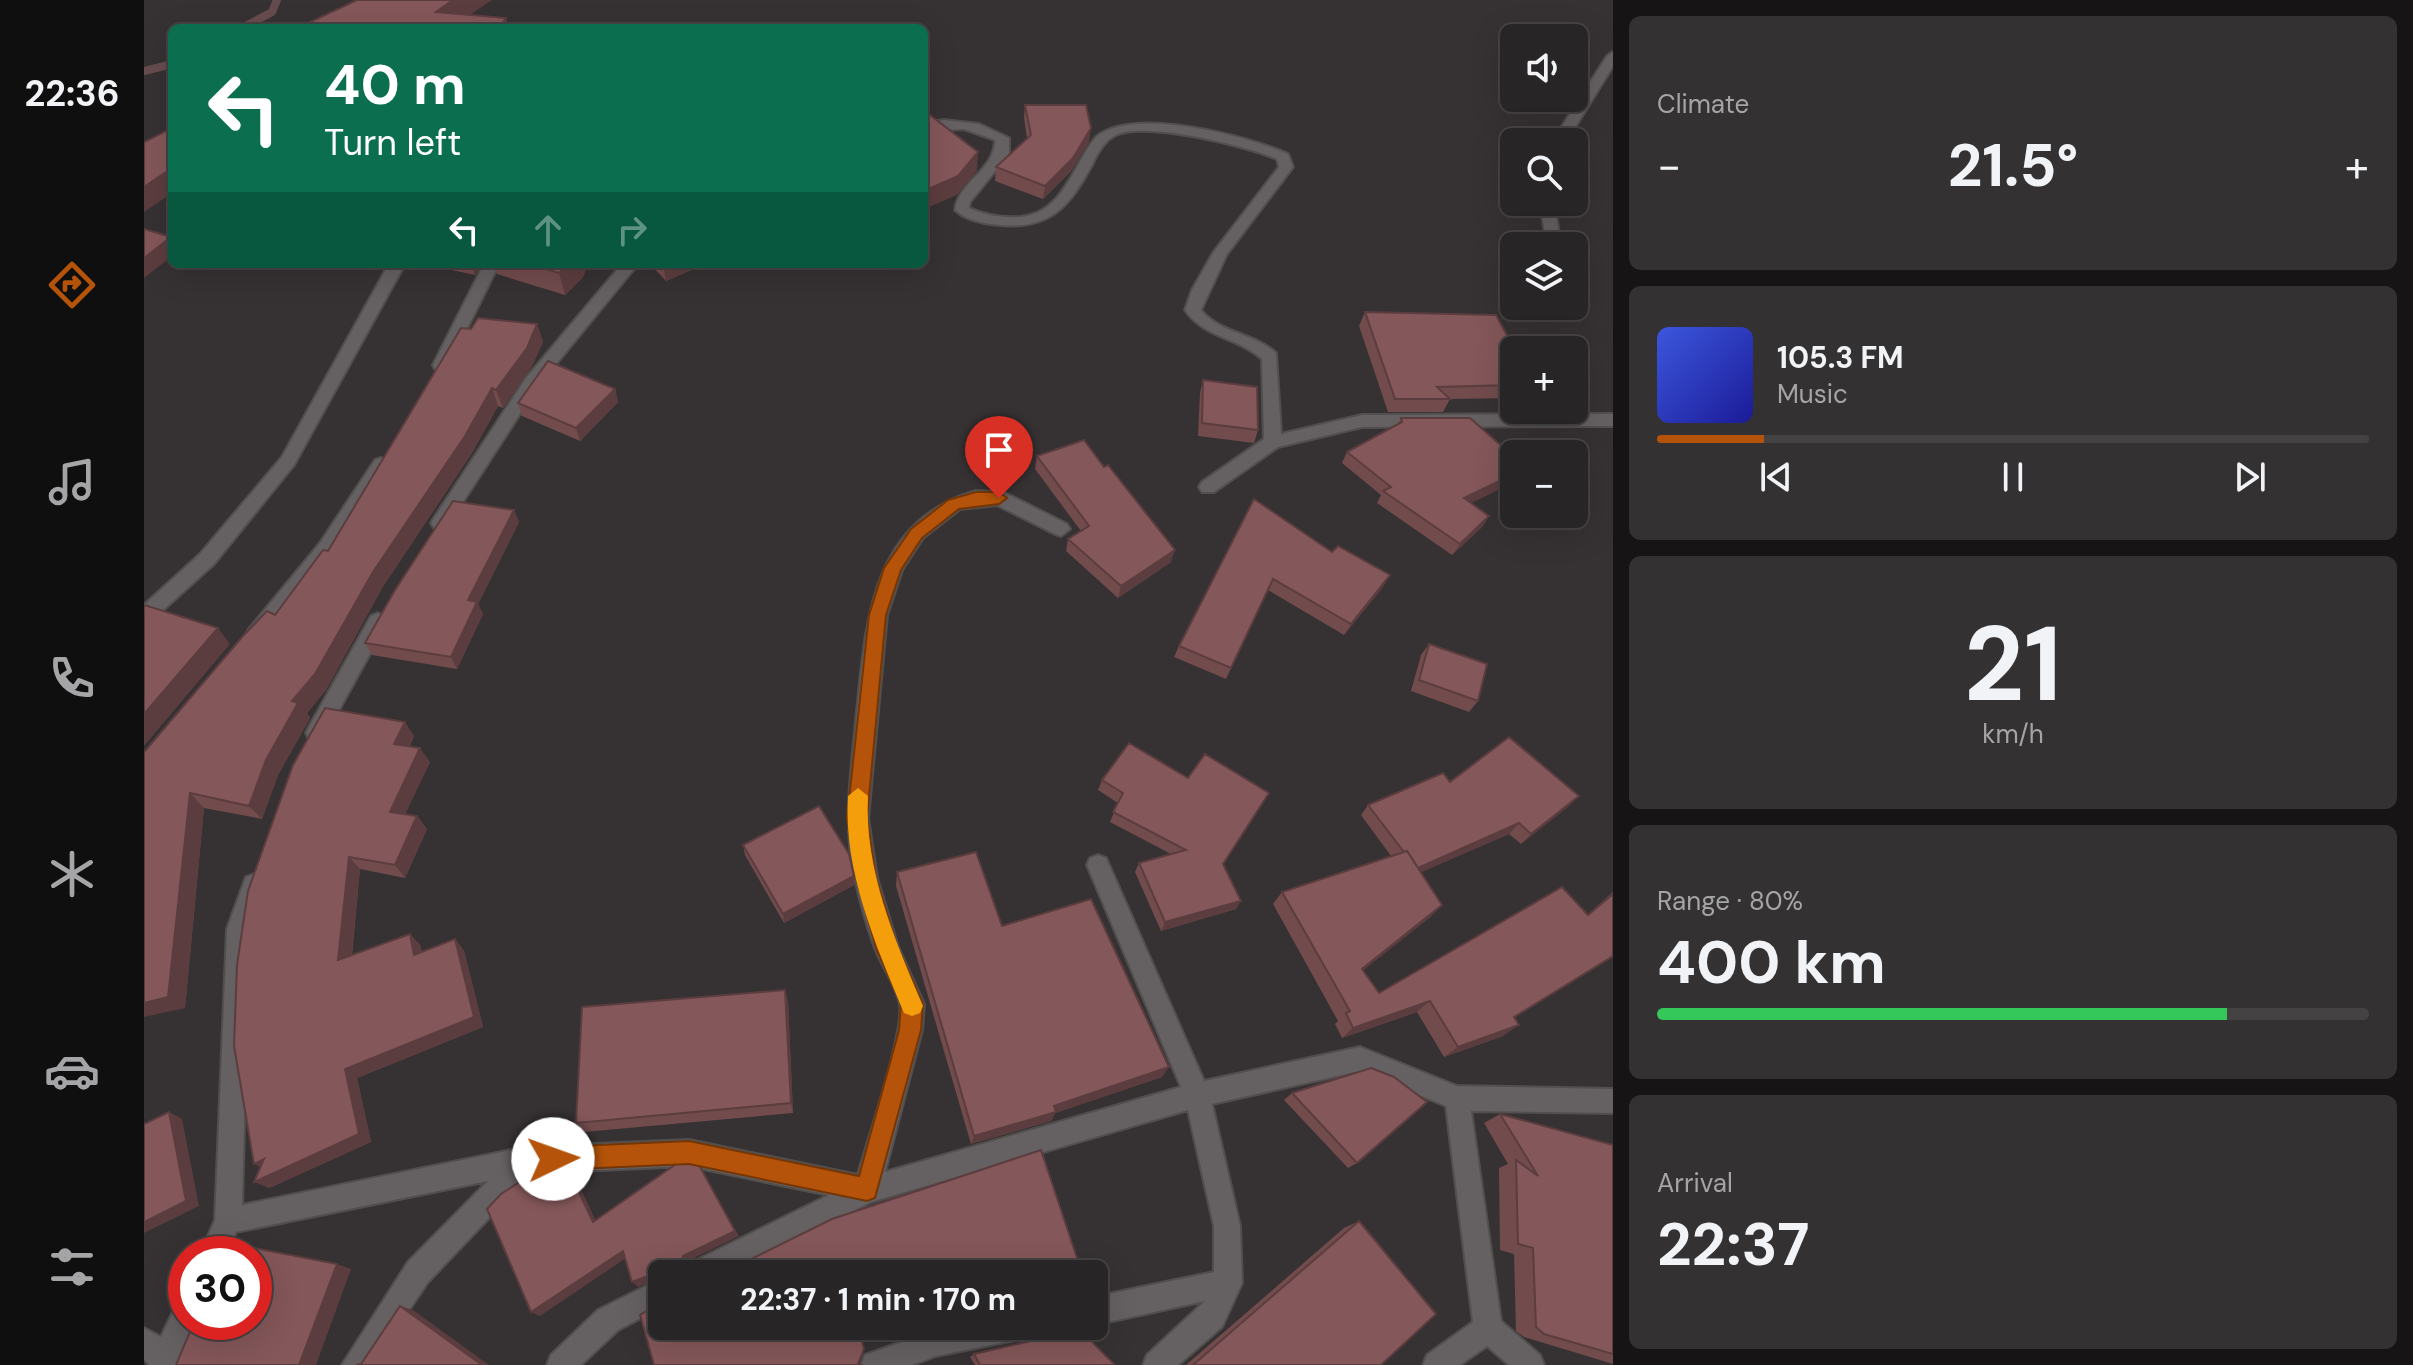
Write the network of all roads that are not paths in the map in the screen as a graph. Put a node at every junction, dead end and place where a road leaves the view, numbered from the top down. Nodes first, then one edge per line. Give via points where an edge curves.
1 (1613, 56) edge
2 (928, 126) edge
3 (1568, 128) edge
4 (395, 268) edge
5 (489, 268) edge
6 (627, 268) edge
7 (431, 385) edge
8 (1613, 420) edge
9 (1273, 442) junction
10 (391, 448) edge
11 (1208, 487) dead end
12 (1061, 529) dead end
13 (427, 542) edge
14 (392, 595) edge
15 (144, 616) edge
16 (243, 650) edge
17 (307, 748) edge
18 (262, 860) edge
19 (1098, 865) dead end
20 (1197, 1095) junction
21 (1457, 1098) junction
22 (1613, 1101) edge
23 (526, 1160) junction
24 (867, 1190) junction
25 (228, 1221) junction
26 (221, 1236) edge
27 (727, 1260) edge
28 (1228, 1283) junction
29 (648, 1299) edge
30 (1108, 1308) edge
31 (1488, 1328) junction
32 (946, 1340) edge
33 (356, 1365) edge
34 (561, 1365) edge
35 (875, 1365) edge
36 (1157, 1365) edge
37 (1437, 1365) edge
38 (1530, 1365) edge

1 - 3 street
2 - 9 street via 948,122 1002,138 1002,154 963,201 962,210 1002,221 1029,220 1060,205 1109,133 1125,128 1245,142 1283,157 1286,167 1236,231 1197,294 1193,310 1198,319 1249,340 1270,357
4 - 15 street via 288,461 207,559
5 - 7 street
6 - 13 street via 532,382
8 - 9 street via 1362,421
9 - 11 street
10 - 16 street via 327,548
12 - 24 street via 999,498 954,504 937,514 893,568 877,615 857,818 866,878 887,948 912,1004 910,1030
14 - 17 street
18 - 25 street via 238,929
19 - 20 street
20 - 21 street via 1360,1059
20 - 24 street
20 - 28 street via 1227,1226
21 - 22 street
21 - 31 street
23 - 24 street via 689,1153
23 - 25 street
23 - 33 street via 418,1272
24 - 27 street
25 - 26 street
28 - 30 street
28 - 36 street via 1212,1317
29 - 34 street via 608,1320
31 - 37 street
31 - 38 street
32 - 35 street

